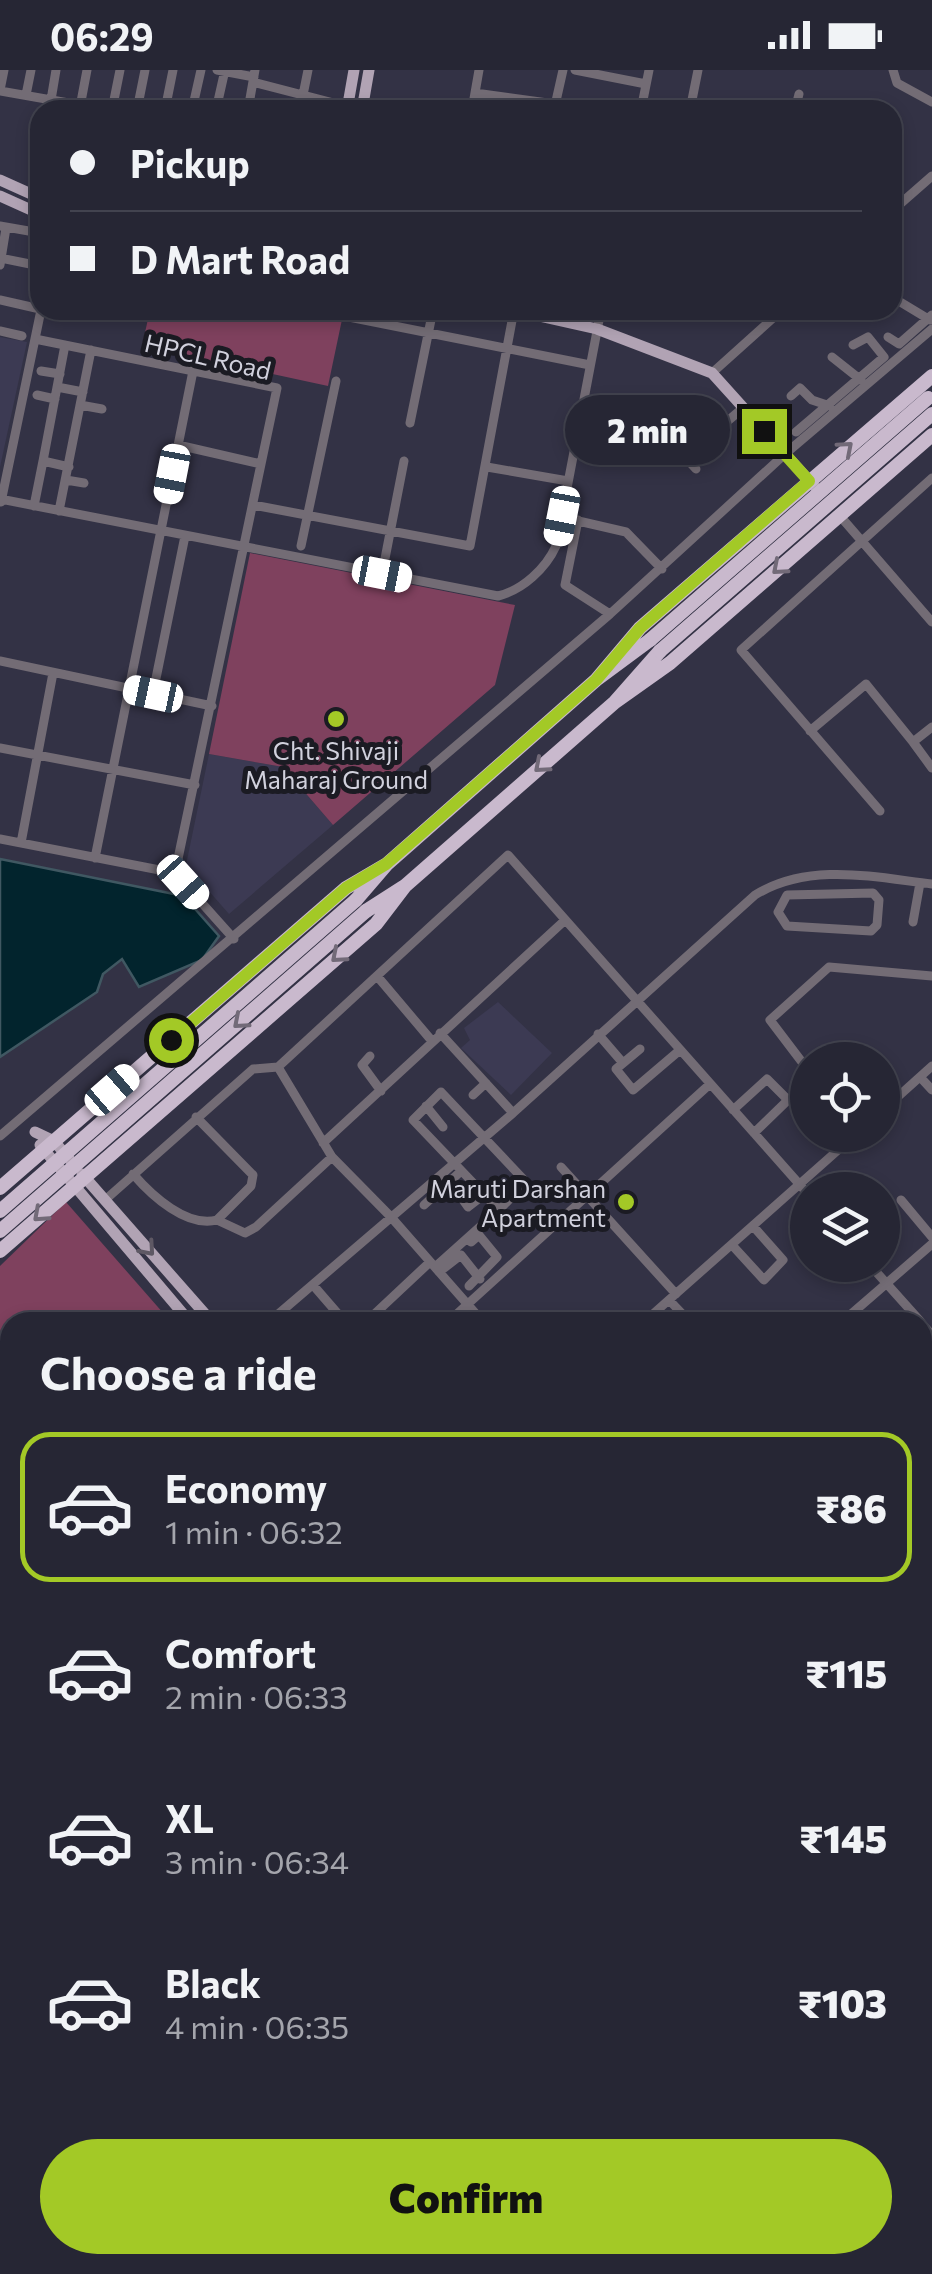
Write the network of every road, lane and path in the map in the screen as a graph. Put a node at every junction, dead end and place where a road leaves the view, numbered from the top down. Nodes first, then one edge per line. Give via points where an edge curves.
1 (4, 70) edge
2 (30, 70) edge
3 (56, 70) edge
4 (87, 70) edge
5 (120, 70) edge
6 (145, 70) edge
7 (173, 70) edge
8 (201, 70) edge
9 (308, 70) edge
10 (354, 70) edge
11 (370, 70) edge
12 (480, 70) edge
13 (563, 70) edge
14 (574, 70) edge
15 (649, 70) edge
16 (698, 70) edge
17 (893, 70) edge
18 (222, 71) edge
19 (254, 77) edge
20 (646, 84) junction
21 (0, 90) edge
22 (475, 93) junction
23 (799, 94) dead end
24 (26, 95) junction
25 (303, 95) junction
26 (51, 100) joint
27 (81, 100) edge
28 (114, 100) edge
29 (139, 100) edge
30 (166, 100) edge
31 (195, 100) edge
32 (218, 100) edge
33 (302, 100) edge
34 (320, 100) edge
35 (348, 100) edge
36 (364, 100) edge
37 (474, 100) edge
38 (514, 100) edge
39 (556, 100) edge
40 (643, 100) edge
41 (692, 100) edge
42 (798, 100) edge
43 (932, 102) edge
44 (932, 176) edge
45 (0, 180) edge
46 (30, 194) edge
47 (0, 196) edge
48 (902, 202) edge
49 (30, 210) edge
50 (3, 227) edge
51 (30, 231) edge
52 (0, 260) edge
53 (30, 264) edge
54 (0, 300) edge
55 (902, 306) edge
56 (30, 308) edge
57 (38, 320) edge
58 (364, 320) edge
59 (431, 320) edge
60 (512, 320) edge
61 (560, 320) edge
62 (599, 320) edge
63 (771, 320) edge
64 (931, 321) edge
65 (597, 328) junction
66 (0, 331) edge
67 (428, 333) junction
68 (22, 336) dead end
69 (888, 337) dead end
70 (35, 339) junction
71 (66, 345) junction
72 (853, 345) dead end
73 (91, 350) junction
74 (508, 350) junction
75 (832, 357) dead end
76 (590, 365) junction
77 (42, 371) dead end
78 (193, 371) junction
79 (712, 373) junction
80 (60, 374) junction
81 (858, 376) junction
82 (932, 376) edge
83 (336, 381) dead end
84 (866, 386) junction
85 (57, 387) junction
86 (83, 392) junction
87 (37, 395) dead end
88 (791, 396) dead end
89 (930, 396) edge
90 (55, 399) junction
91 (80, 404) junction
92 (743, 408) junction
93 (831, 408) junction
94 (102, 409) dead end
95 (932, 414) edge
96 (792, 417) dead end
97 (410, 423) dead end
98 (932, 435) edge
99 (178, 445) junction
100 (676, 445) dead end
101 (785, 454) junction
102 (685, 458) junction
103 (43, 461) junction
104 (404, 461) dead end
105 (261, 464) junction
106 (68, 466) junction
107 (487, 468) junction
108 (696, 469) dead end
109 (932, 478) edge
110 (66, 480) junction
111 (568, 481) junction
112 (809, 481) junction
113 (84, 484) dead end
114 (0, 501) edge
115 (253, 504) junction
116 (34, 506) junction
117 (60, 511) junction
118 (307, 516) junction
119 (562, 516) junction
120 (840, 516) junction
121 (578, 520) junction
122 (161, 531) junction
123 (390, 532) junction
124 (185, 536) junction
125 (862, 541) junction
126 (301, 546) dead end
127 (244, 547) junction
128 (662, 569) junction
129 (382, 574) junction
130 (928, 608) edge
131 (610, 614) junction
132 (932, 622) edge
133 (655, 646) junction
134 (0, 661) edge
135 (53, 673) junction
136 (596, 680) junction
137 (129, 688) junction
138 (153, 694) junction
139 (615, 702) junction
140 (212, 706) junction
141 (932, 727) edge
142 (810, 732) junction
143 (913, 742) junction
144 (0, 748) edge
145 (38, 755) junction
146 (932, 768) edge
147 (113, 769) junction
148 (195, 785) junction
149 (880, 811) dead end
150 (0, 839) edge
151 (21, 843) junction
152 (96, 858) junction
153 (386, 864) junction
154 (175, 873) junction
155 (882, 878) junction
156 (782, 880) junction
157 (920, 883) junction
158 (932, 884) edge
159 (406, 886) junction
160 (790, 894) junction
161 (361, 906) junction
162 (881, 908) dead end
163 (563, 922) junction
164 (913, 922) dead end
165 (234, 939) junction
166 (377, 976) junction
167 (932, 976) edge
168 (636, 1000) junction
169 (598, 1034) junction
170 (436, 1037) junction
171 (790, 1046) edge
172 (640, 1049) dead end
173 (680, 1050) junction
174 (370, 1056) dead end
175 (624, 1062) junction
176 (932, 1066) edge
177 (278, 1067) junction
178 (920, 1078) junction
179 (486, 1083) junction
180 (710, 1084) junction
181 (932, 1090) edge
182 (381, 1091) junction
183 (473, 1094) dead end
184 (900, 1095) edge
185 (426, 1106) junction
186 (734, 1110) junction
187 (513, 1113) junction
188 (22, 1117) junction
189 (196, 1117) junction
190 (443, 1127) dead end
191 (35, 1132) joint
192 (754, 1133) junction
193 (0, 1136) edge
194 (484, 1138) junction
195 (323, 1143) junction
196 (48, 1146) junction
197 (836, 1152) edge
198 (332, 1157) junction
199 (455, 1167) junction
200 (561, 1167) dead end
201 (814, 1172) edge
202 (133, 1174) junction
203 (790, 1174) edge
204 (84, 1176) junction
205 (72, 1187) junction
206 (0, 1188) edge
207 (425, 1188) junction
208 (790, 1194) edge
209 (586, 1195) junction
210 (104, 1200) junction
211 (901, 1200) dead end
212 (0, 1211) edge
213 (392, 1217) junction
214 (217, 1220) junction
215 (753, 1226) junction
216 (461, 1228) dead end
217 (0, 1231) edge
218 (469, 1236) junction
219 (932, 1241) edge
220 (732, 1245) junction
221 (432, 1250) dead end
222 (462, 1251) dead end
223 (0, 1252) edge
224 (436, 1265) junction
225 (484, 1281) junction
226 (887, 1284) junction
227 (312, 1285) junction
228 (469, 1286) dead end
229 (673, 1297) junction
230 (466, 1304) junction
231 (181, 1312) edge
232 (203, 1312) edge
233 (281, 1312) edge
234 (336, 1312) edge
235 (378, 1312) edge
236 (458, 1312) edge
237 (473, 1312) edge
238 (656, 1312) edge
239 (683, 1312) edge
240 (856, 1312) edge
241 (912, 1312) edge

1 - 21 street
2 - 24 street
3 - 26 street
4 - 27 street
5 - 28 street
6 - 29 street
7 - 30 street
8 - 31 street
9 - 25 street
10 - 35 main road
11 - 36 main road
12 - 22 street
13 - 39 street
14 - 20 street
15 - 20 street
16 - 41 street
17 - 43 street via 897,84
18 - 19 street
18 - 32 street
19 - 25 street
20 - 40 street
21 - 24 street
22 - 37 street
22 - 38 street
23 - 42 street
24 - 26 street
25 - 33 street
25 - 34 street
44 - 48 street
45 - 46 main road
47 - 49 main road
50 - 51 street
50 - 52 street
52 - 53 street
54 - 56 street
55 - 64 street
57 - 70 street
58 - 67 street
59 - 67 street
60 - 74 street
61 - 65 main road
62 - 65 street
63 - 79 street
64 - 69 street via 898,344
64 - 84 street
65 - 76 street
65 - 79 main road
66 - 68 street
67 - 74 street
67 - 97 street
70 - 71 street, HPCL Road
70 - 114 street
71 - 73 street, HPCL Road
71 - 80 street
72 - 81 street via 864,336 883,354
73 - 78 street, HPCL Road
73 - 86 street
74 - 76 street
74 - 107 street
75 - 81 street
76 - 111 street
77 - 80 street
78 - 99 street
78 - 105 street, HPCL Road via 276,388
79 - 92 main road
80 - 85 street
81 - 84 street
81 - 93 street
112 -> 82 highway
83 - 118 street
84 - 93 street
85 - 86 street
85 - 90 street
86 - 91 street
87 - 90 street
88 - 93 street via 800,388
89 - 133 highway, bridge
90 - 103 street
91 - 94 street
91 - 106 street
92 - 101 main road
92 - 102 street
93 - 96 street via 798,430
93 - 101 street
95 - 133 highway, bridge
98 - 120 highway
99 - 105 street
99 - 122 street
100 - 102 street
101 - 112 main road
101 - 128 street
102 - 108 street
103 - 106 street
103 - 116 street
104 - 123 street
105 - 115 street, HPCL Road
106 - 110 street
107 - 111 street
107 - 123 street via 470,546
109 - 125 street
110 - 113 street
110 - 117 street
111 - 119 street
112 - 120 main road
112 - 136 highway via 640,628
114 - 116 street
115 - 118 street
115 - 127 street, HPCL Road
116 - 117 street
117 - 122 street
118 - 123 street
118 - 126 street
119 - 121 street
119 - 129 street via 548,564 509,594
120 - 125 street
120 -> 139 highway
121 - 128 street via 626,532
121 - 131 street via 564,585
122 - 124 street
122 - 137 street
123 - 129 street
124 - 127 street
124 - 138 street
125 - 130 street
125 - 142 street via 742,650
127 - 129 street
127 - 140 street, HPCL Road
128 - 131 street
130 - 132 street
131 - 165 street
133 - 136 highway
133 - 139 highway
134 - 135 street
135 - 137 street
135 - 145 street
136 - 153 highway
137 - 138 street
137 - 147 street
138 - 140 street
139 -> 159 highway
140 - 148 street, HPCL Road
141 - 143 street
142 - 143 street via 866,684
142 - 149 street
143 - 146 street
144 - 145 street
145 - 147 street
145 - 151 street
147 - 148 street
147 - 152 street
148 - 154 street, HPCL Road
150 - 151 street
151 - 152 street
152 - 154 street
153 - 161 highway
153 - 196 highway via 346,888
154 - 165 street
155 - 156 street
155 - 157 street
155 - 162 street
156 - 160 street
156 - 168 street via 755,894
157 - 158 street
157 - 164 street
159 - 161 highway
159 -> 204 highway via 376,924
160 - 160 street via 778,912 787,926 860,931 877,925 876,893
161 - 212 highway, bridge
161 -> 217 highway, bridge
163 - 166 street via 508,855
163 - 168 street
163 - 170 street
165 - 188 street
166 - 170 street
166 - 177 street
167 - 171 street via 837,966 820,972 770,1020
168 - 169 street
168 - 173 street
169 - 175 street
169 - 187 street
170 - 179 street
170 - 182 street
172 - 175 street
173 - 175 street via 636,1090 616,1071
173 - 180 street
174 - 182 street via 362,1065
176 - 178 street
177 - 189 street via 253,1069
177 - 195 street
178 - 181 street
178 - 184 street
179 - 183 street
179 - 187 street
180 - 186 street
180 - 209 street
182 - 195 street
185 - 190 street
185 - 194 street via 445,1093
185 - 199 street via 413,1120
186 - 192 street
186 - 192 street via 767,1079 788,1100
187 - 194 street
188 - 191 street
188 - 193 street
189 - 202 street
189 - 214 street via 253,1175 251,1186
191 - 196 main road
192 - 203 street
194 - 199 street
194 - 199 street via 526,1182 502,1208
195 - 198 street
196 - 204 main road
196 - 205 main road
196 - 206 highway
197 - 201 street
198 - 213 street
198 - 214 street via 256,1227 245,1233
199 - 207 street
199 - 207 street via 432,1202
199 - 218 street via 493,1216
200 - 209 street
202 - 210 street
202 - 214 street via 158,1203 193,1220
204 - 205 highway
204 - 210 main road
205 -> 223 highway
205 - 231 main road
207 - 213 street
208 - 215 street
209 - 225 street
209 - 229 street
210 -> 232 main road
211 - 219 street
213 - 224 street
213 - 227 street
215 - 220 street
215 - 220 street via 783,1260 764,1280
216 - 218 street
218 - 224 street
219 - 226 street
220 - 229 street
221 - 224 street
222 - 225 street via 478,1236 496,1255
224 - 225 street via 458,1254
224 - 230 street
224 - 235 street
225 - 228 street
225 - 230 street
226 - 240 street
226 - 241 street
227 - 233 street
227 - 234 street
229 - 238 street
229 - 239 street
230 - 236 street
230 - 237 street

